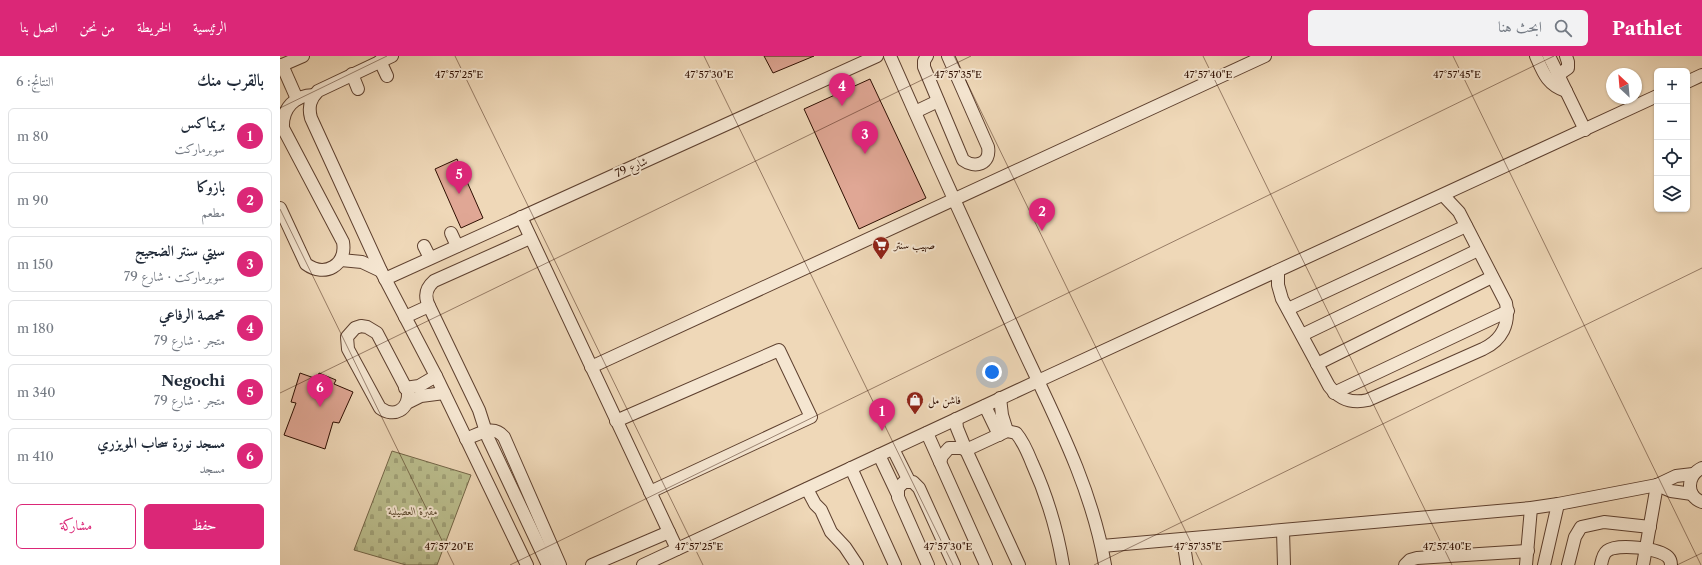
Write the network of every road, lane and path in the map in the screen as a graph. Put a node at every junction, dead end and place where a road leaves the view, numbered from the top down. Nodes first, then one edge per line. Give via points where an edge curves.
1 (303, 56) edge
2 (392, 56) edge
3 (877, 56) edge
4 (890, 56) edge
5 (926, 56) edge
6 (948, 56) edge
7 (1265, 56) edge
8 (1536, 56) edge
9 (1549, 56) edge
10 (1566, 56) edge
11 (380, 61) junction
12 (281, 66) edge
13 (352, 74) junction
14 (1702, 75) edge
15 (387, 76) dead end
16 (1558, 76) junction
17 (1690, 81) edge
18 (358, 89) dead end
19 (1566, 91) junction
20 (314, 95) junction
21 (1654, 97) edge
22 (297, 99) junction
23 (938, 101) junction
24 (915, 112) junction
25 (1585, 130) junction
26 (1443, 195) junction
27 (954, 199) junction
28 (280, 208) edge
29 (520, 217) junction
30 (1466, 226) junction
31 (451, 233) dead end
32 (530, 238) junction
33 (424, 246) dead end
34 (457, 246) junction
35 (1478, 250) junction
36 (430, 258) junction
37 (341, 260) junction
38 (1278, 271) junction
39 (383, 275) junction
40 (1492, 277) junction
41 (429, 306) junction
42 (1288, 309) junction
43 (1508, 311) junction
44 (405, 316) junction
45 (1302, 335) junction
46 (1317, 364) junction
47 (591, 367) junction
48 (436, 376) junction
49 (1038, 381) junction
50 (405, 388) junction
51 (444, 393) junction
52 (1334, 393) junction
53 (1000, 398) junction
54 (407, 403) junction
55 (985, 406) junction
56 (956, 419) junction
57 (616, 421) junction
58 (486, 431) junction
59 (927, 432) junction
60 (1003, 433) junction
61 (466, 439) junction
62 (893, 449) junction
63 (966, 450) junction
64 (879, 455) junction
65 (940, 462) junction
66 (851, 468) junction
67 (1698, 471) edge
68 (908, 481) junction
69 (1657, 485) junction
70 (810, 487) junction
71 (650, 492) junction
72 (897, 492) junction
73 (1692, 494) junction
74 (1702, 502) edge
75 (1558, 504) junction
76 (1531, 508) junction
77 (1650, 527) junction
78 (1283, 531) junction
79 (669, 532) junction
80 (1183, 539) junction
81 (1102, 546) junction
82 (677, 549) junction
83 (1646, 550) junction
84 (1528, 551) junction
85 (1486, 554) junction
86 (1446, 557) junction
87 (527, 565) edge
88 (548, 565) edge
89 (560, 565) edge
90 (592, 565) edge
91 (643, 565) edge
92 (857, 565) edge
93 (895, 565) edge
94 (928, 565) edge
95 (954, 565) edge
96 (986, 565) edge
97 (1019, 565) edge
98 (1063, 565) edge
99 (1105, 565) edge
100 (1187, 565) edge
101 (1284, 565) edge
102 (1404, 565) edge
103 (1437, 565) edge
104 (1468, 565) edge
105 (1497, 565) edge
106 (1526, 565) edge
107 (1544, 565) edge
108 (1568, 565) edge
109 (1601, 565) edge
110 (1643, 565) edge
111 (1672, 565) edge

1 - 12 street
2 - 11 street
3 - 29 street, شارع 79
4 - 24 street
5 - 23 street via 924,67
6 - 23 street via 988,148 987,159 980,164 972,165 963,160
7 - 27 street
8 - 19 street via 1548,81
9 - 16 street
10 - 16 street via 1567,71
11 - 13 street
11 - 15 street
12 - 22 street
13 - 18 street
13 - 20 street via 324,87
14 - 17 street
16 - 19 street
19 - 25 street
20 - 22 street
20 - 39 street via 310,106 311,118
21 - 25 street
22 - 37 street via 285,113 283,128 343,242
23 - 24 street
24 - 27 street
25 - 26 street
26 - 30 street via 1454,206
26 - 38 street
27 - 47 street
27 - 49 street
28 - 37 street via 306,264 316,269 327,270
29 - 32 street
29 - 34 street, شارع 79
30 - 35 street
30 - 42 street
31 - 34 street
32 - 41 street via 434,281 427,290
32 - 47 street
33 - 36 street
34 - 36 street, شارع 79
35 - 40 street
35 - 45 street
36 - 39 street, شارع 79
37 - 39 street via 362,262
38 - 42 street via 1278,285
38 - 49 street
39 - 44 street
40 - 43 street
40 - 46 street
41 - 44 street
41 - 58 street via 479,410
42 - 45 street
43 - 52 street
43 - 52 street via 1506,327 1490,345 1368,400 1350,401
44 - 48 street
45 - 46 street
46 - 52 street
47 - 57 street
48 - 50 street via 419,386
48 - 51 street
49 - 53 street
49 - 81 street via 1075,461
50 - 54 street via 408,392
50 - 54 street via 373,329 361,326 350,332 347,337 348,349 380,408 384,412 395,413
51 - 54 street via 421,396
51 - 61 street
53 - 55 street
53 - 60 street
55 - 56 street
55 - 60 street
56 - 59 street
56 - 63 street via 958,432
57 - 71 street
57 - 71 street via 780,350 811,417
58 - 61 street
58 - 88 street
58 - 89 street via 498,431 504,437
59 - 62 street
59 - 65 street
60 - 63 street
60 - 98 street via 1016,433 1019,436 1040,480 1055,525
61 - 87 street
62 - 64 street
62 - 68 street
63 - 65 street via 950,448
63 - 97 street
64 - 66 street
64 - 72 street
65 - 96 street
66 - 70 street
66 - 93 street
67 - 69 street via 1669,478
67 - 73 street via 1690,484
68 - 72 street via 900,484
68 - 95 street via 919,488
69 - 73 street via 1671,491
69 - 75 street
69 - 77 street
70 - 82 street
70 - 92 street via 821,501 821,510 832,532
71 - 79 street
72 - 94 street
73 - 74 street
75 - 76 street
75 - 107 street
76 - 78 street
76 - 84 street
77 - 83 street
77 - 108 street via 1604,522 1581,527 1575,537
78 - 80 street
78 - 101 street
79 - 82 street
79 - 90 street
80 - 81 street
80 - 100 street
81 - 99 street
82 - 91 street
83 - 109 street via 1625,546 1614,548 1607,551
83 - 110 street
83 - 111 street via 1668,556
84 - 85 street
84 - 106 street
85 - 86 street
85 - 104 street via 1471,560
85 - 105 street
86 - 102 street via 1413,559
86 - 103 street

